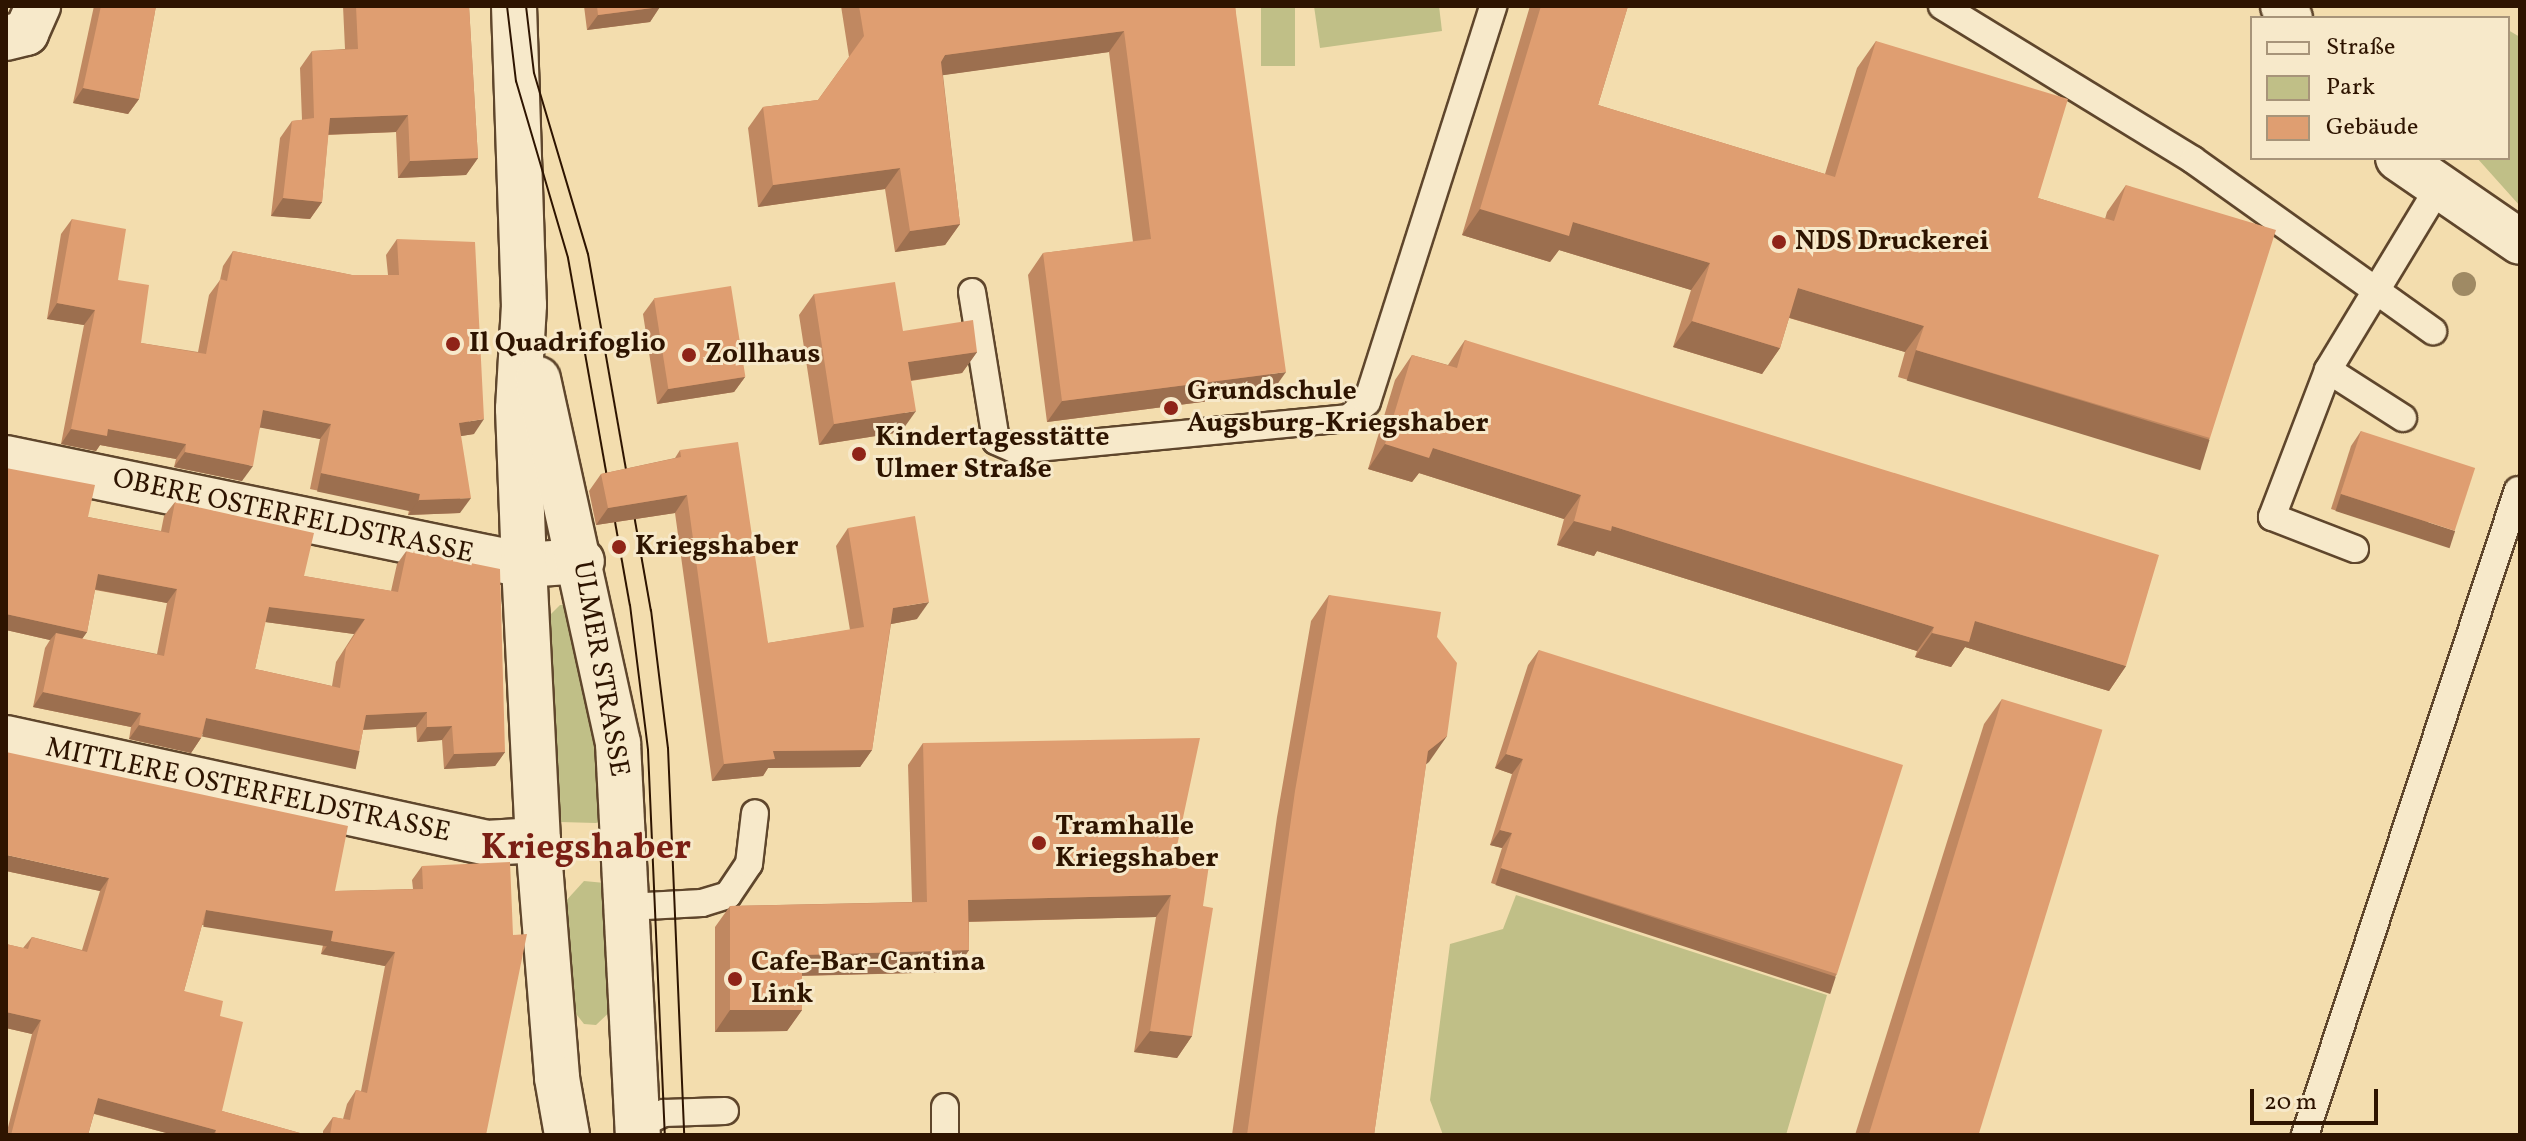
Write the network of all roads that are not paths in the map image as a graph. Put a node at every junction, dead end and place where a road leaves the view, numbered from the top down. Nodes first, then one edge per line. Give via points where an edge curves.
1 (38, 6) edge
2 (514, 6) edge
3 (1493, 6) edge
4 (1942, 6) edge
5 (6, 38) edge
6 (2401, 160) edge
7 (2439, 187) junction
8 (2520, 242) edge
9 (972, 292) dead end
10 (2373, 292) junction
11 (524, 305) junction
12 (2433, 331) dead end
13 (2328, 370) junction
14 (2403, 418) dead end
15 (6, 458) edge
16 (2518, 490) edge
17 (2355, 549) dead end
18 (582, 561) junction
19 (524, 565) junction
20 (6, 738) edge
21 (755, 813) dead end
22 (538, 840) junction
23 (627, 907) junction
24 (945, 1107) dead end
25 (725, 1111) dead end
26 (630, 1132) edge
27 (567, 1135) edge
28 (945, 1135) edge
29 (2305, 1135) edge

1 - 5 street via 26,33
2 - 11 street, ULMER STRASSE
3 - 9 lane via 1367,402 1349,418 1016,450 996,441
4 - 10 lane via 2193,160
6 - 7 street
7 - 8 street
7 - 10 lane
10 - 12 lane
10 - 13 lane
11 - 18 street, ULMER STRASSE via 545,417
11 - 19 street, ULMER STRASSE via 518,409
13 - 14 lane
13 - 17 lane via 2272,517
15 - 19 street, OBERE OSTERFELDSTRASSE
16 - 29 lane
18 - 19 street, OBERE OSTERFELDSTRASSE
18 - 23 street, ULMER STRASSE via 618,743
19 - 22 street, ULMER STRASSE
20 - 22 street, MITTLERE OSTERFELDSTRASSE via 487,843
21 - 23 lane via 749,864 728,895 702,903
22 - 27 street, ULMER STRASSE via 557,1078
23 - 26 street, ULMER STRASSE
24 - 28 lane
25 - 26 lane via 664,1113

